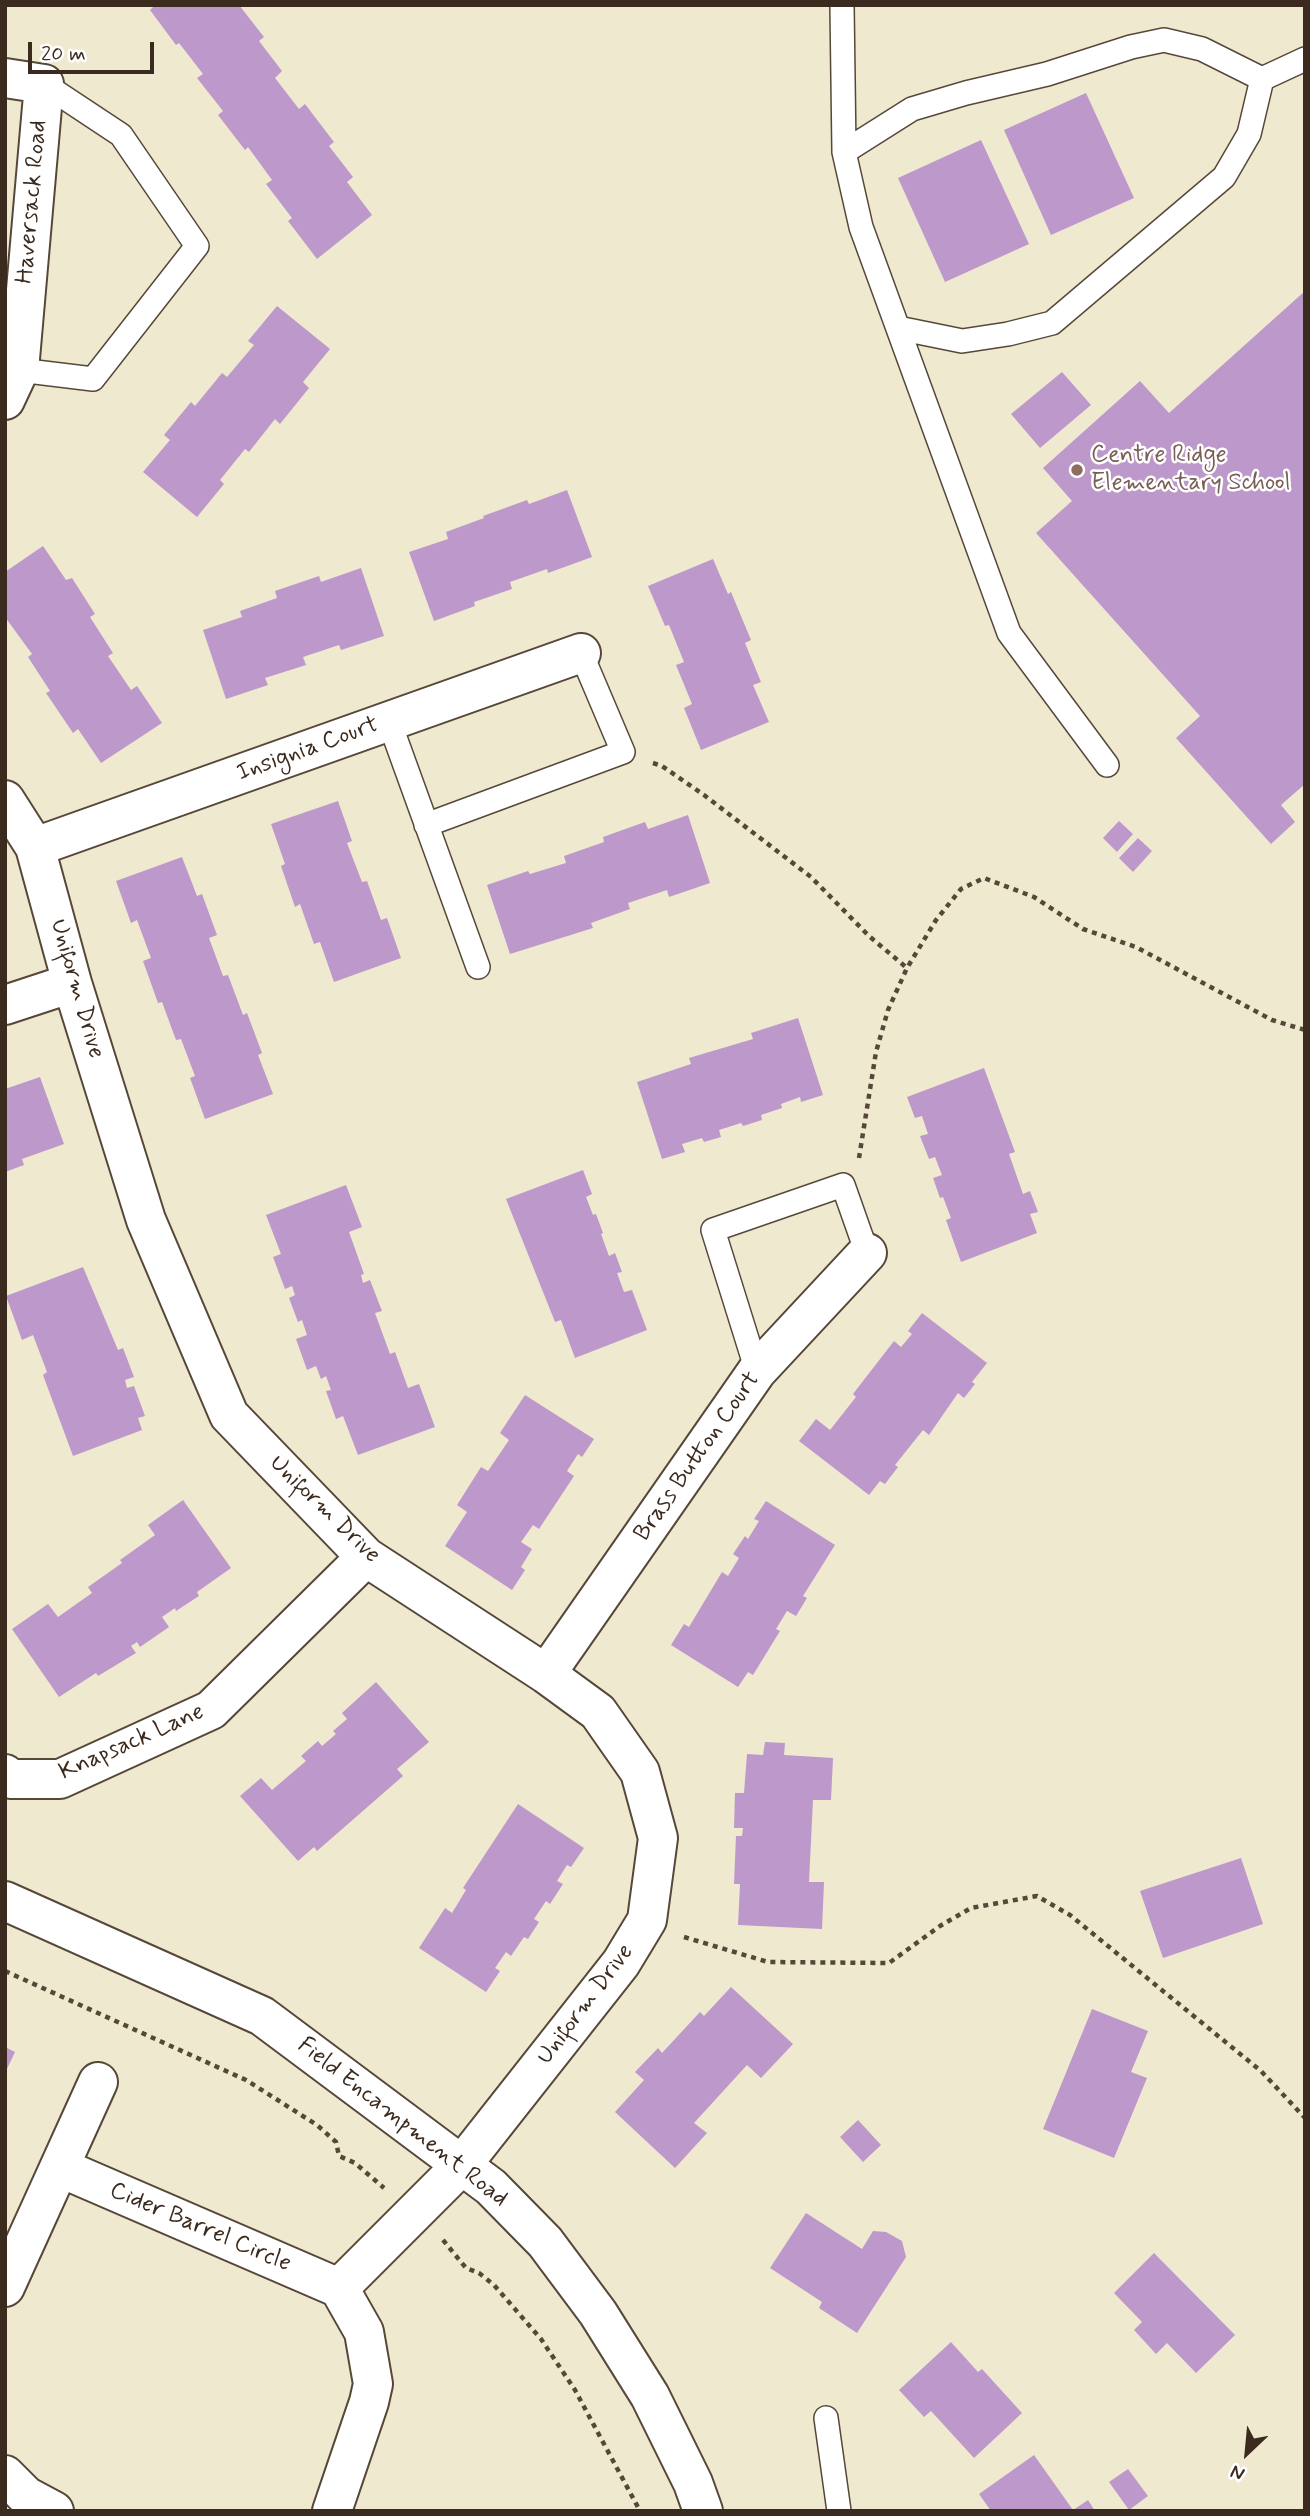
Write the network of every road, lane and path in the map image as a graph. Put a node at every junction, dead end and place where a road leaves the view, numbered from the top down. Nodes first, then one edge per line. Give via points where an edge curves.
1 (842, 5) edge
2 (1305, 58) edge
3 (5, 78) edge
4 (1262, 79) junction
5 (44, 84) junction
6 (844, 152) junction
7 (898, 328) junction
8 (12, 385) edge
9 (581, 653) joint
10 (389, 721) junction
11 (623, 752) junction
12 (1107, 765) dead end
13 (5, 800) edge
14 (426, 825) junction
15 (36, 848) junction
16 (478, 967) dead end
17 (907, 968) junction
18 (72, 983) junction
19 (5, 1005) edge
20 (1305, 1030) edge
21 (843, 1185) junction
22 (867, 1253) joint
23 (757, 1371) junction
24 (366, 1557) junction
25 (546, 1674) junction
26 (5, 1774) edge
27 (5, 1901) edge
28 (647, 1920) junction
29 (5, 1971) edge
30 (98, 2082) dead end
31 (1305, 2118) edge
32 (355, 2163) dead end
33 (461, 2166) junction
34 (61, 2168) junction
35 (450, 2247) dead end
36 (5, 2287) edge
37 (339, 2288) junction
38 (826, 2418) dead end
39 (5, 2475) edge
40 (54, 2511) edge
41 (332, 2511) edge
42 (639, 2511) edge
43 (703, 2511) edge
44 (839, 2511) edge

1 - 6 lane
2 - 4 lane
3 - 5 street
4 - 6 lane via 1202,49 1164,40 912,109
4 - 7 lane via 1249,134 1224,177 1052,323 962,341
5 - 8 street, Haversack Road
5 - 8 lane via 121,135 197,246 93,379
6 - 7 lane via 862,227
7 - 12 lane via 1009,633
9 - 10 street, Insignia Court
9 - 11 lane
10 - 14 lane
10 - 15 street, Insignia Court
11 - 14 lane
11 - 17 path via 663,766 704,795 811,877
13 - 15 street, Uniform Drive
14 - 16 lane
15 - 18 street, Uniform Drive
17 - 20 path via 936,919 961,889 984,878 1034,897 1083,929 1136,947 1272,1020
17 - 21 path via 876,1052 859,1157
18 - 19 street
18 - 24 street, Uniform Drive via 146,1220 229,1415
21 - 22 lane
21 - 23 lane via 713,1230
22 - 23 street, Brass Button Court
23 - 25 street, Brass Button Court
24 - 25 street, Uniform Drive
24 - 26 street, Knapsack Lane via 211,1710 60,1779 10,1779
25 - 28 street, Uniform Drive via 598,1712 640,1772 658,1838
27 - 33 street, Field Encampment Road via 262,2015
28 - 31 path via 678,1936 768,1962 889,1963 971,1908 1037,1896 1070,1916 1261,2071
28 - 33 street, Uniform Drive via 621,1963
29 - 32 path via 246,2080 317,2125 336,2142 339,2156
30 - 34 street
33 - 37 street
33 - 43 street, Field Encampment Road via 491,2186 545,2242 598,2313 650,2396
34 - 36 street
34 - 37 street, Cider Barrel Circle
35 - 42 path via 466,2267 494,2285 541,2339 575,2390
37 - 41 street via 364,2332 373,2385
38 - 44 lane
39 - 40 street via 26,2496

